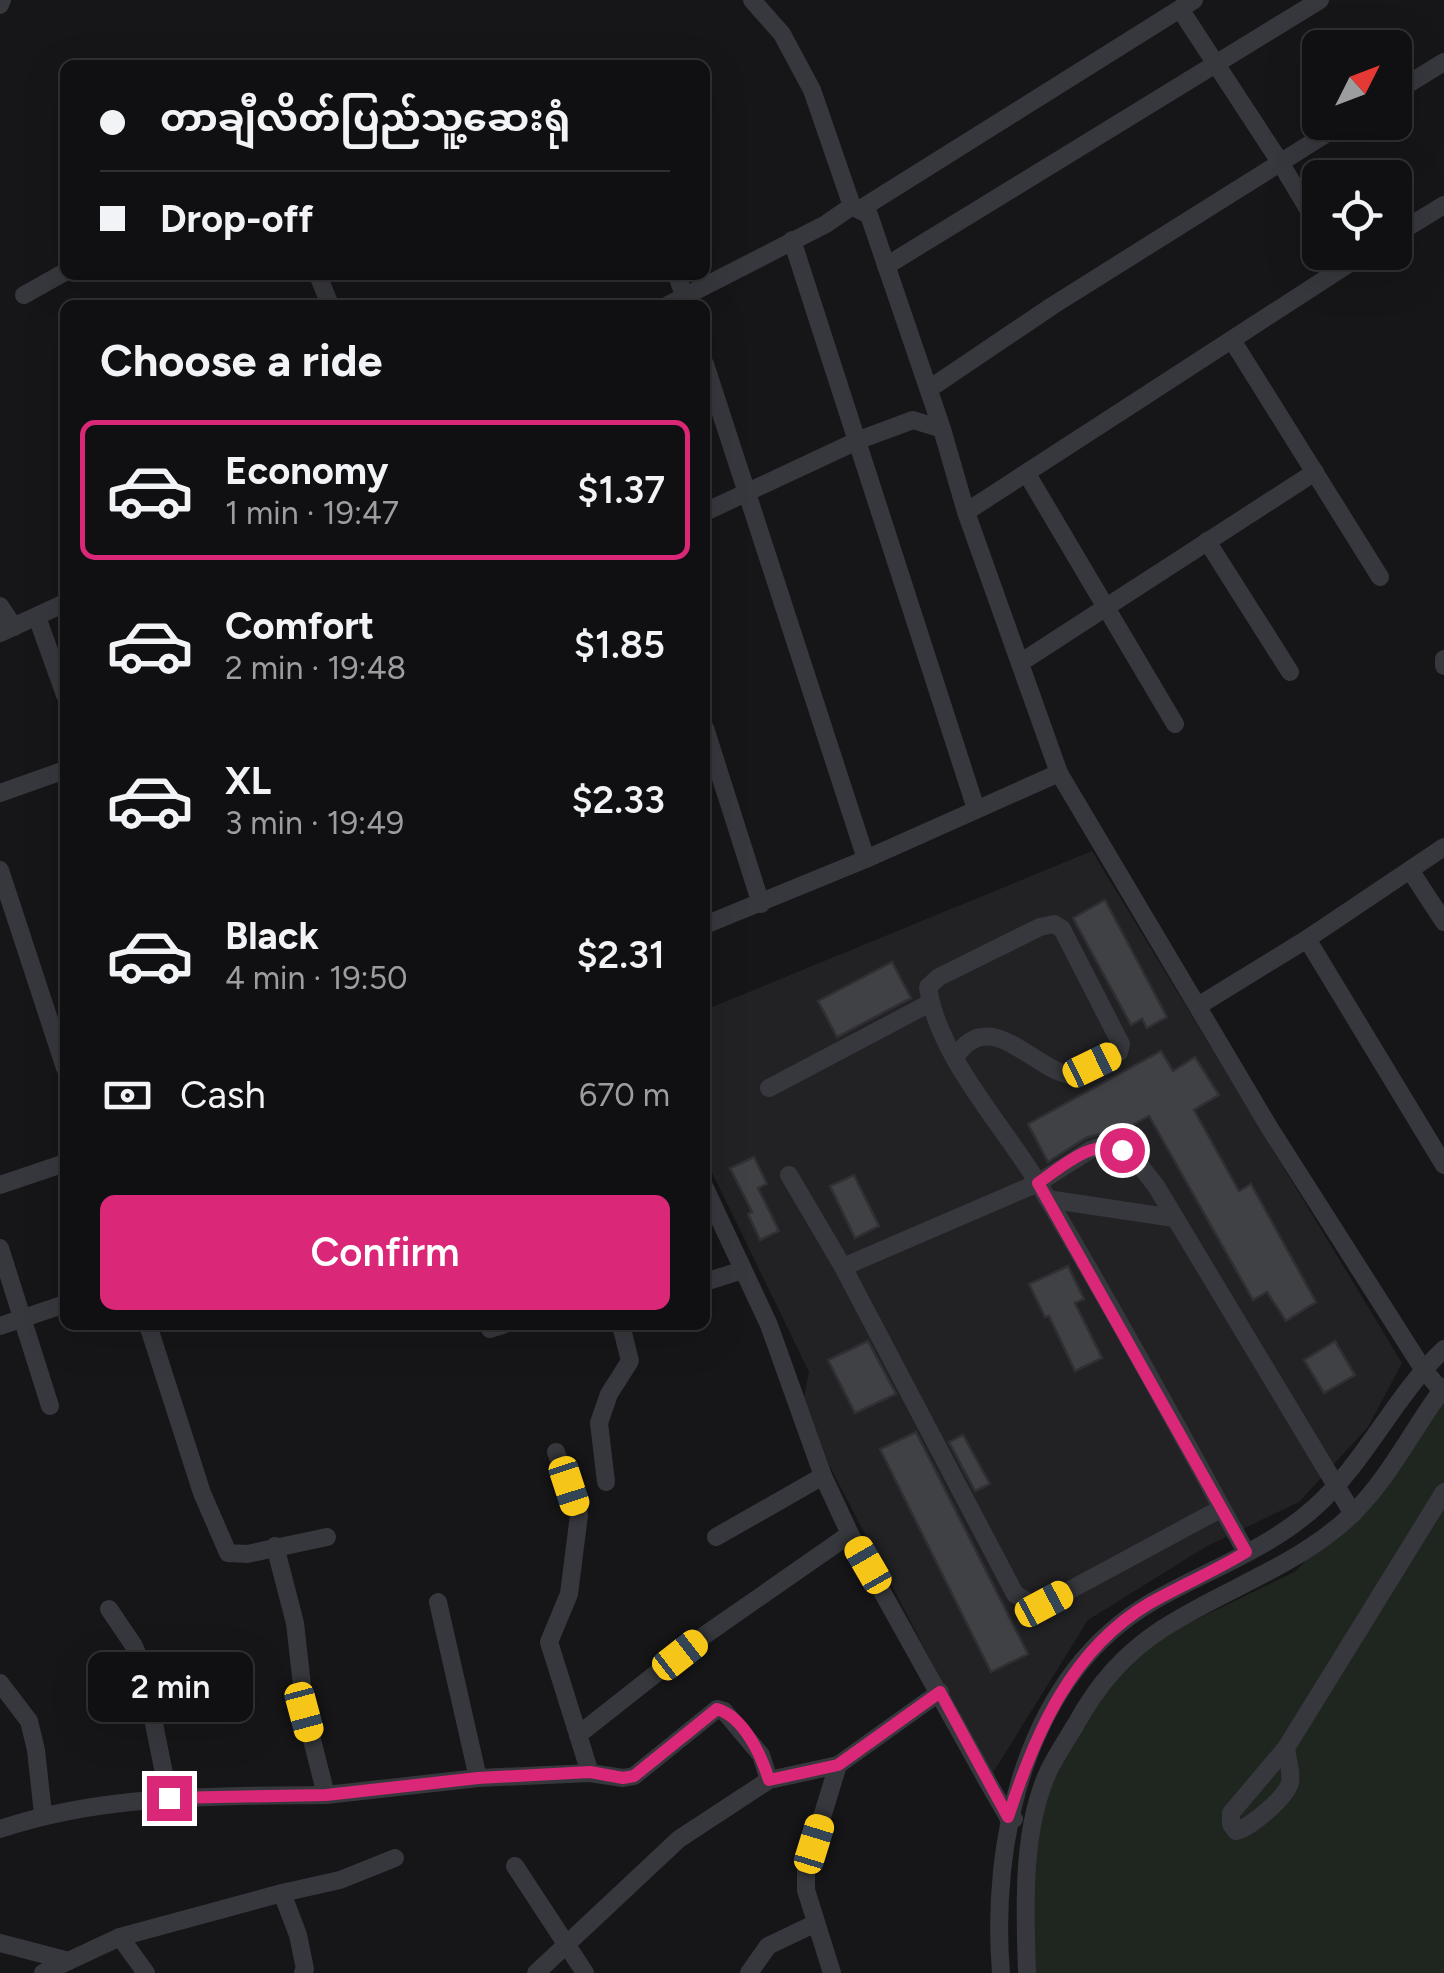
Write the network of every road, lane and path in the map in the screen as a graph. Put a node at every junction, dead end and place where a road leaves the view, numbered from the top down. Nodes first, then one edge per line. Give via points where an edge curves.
1 (752, 0) edge
2 (1320, 0) edge
3 (1187, 4) edge
4 (1444, 62) edge
5 (1216, 64) junction
6 (1412, 82) edge
7 (1316, 140) edge
8 (1280, 162) junction
9 (1302, 199) edge
10 (1444, 205) edge
11 (855, 208) junction
12 (1412, 225) edge
13 (792, 240) junction
14 (886, 266) junction
15 (1325, 270) edge
16 (60, 275) edge
17 (24, 294) dead end
18 (684, 300) edge
19 (1232, 340) junction
20 (710, 380) edge
21 (929, 389) junction
22 (942, 429) junction
23 (859, 440) junction
24 (1315, 472) junction
25 (1026, 474) junction
26 (746, 494) junction
27 (710, 510) edge
28 (966, 512) junction
29 (1207, 541) junction
30 (1380, 577) dead end
31 (0, 606) edge
32 (60, 606) edge
33 (1104, 606) junction
34 (37, 617) junction
35 (7, 630) edge
36 (1020, 663) junction
37 (1290, 672) dead end
38 (60, 680) edge
39 (1176, 724) dead end
40 (710, 744) edge
41 (60, 772) edge
42 (1059, 773) junction
43 (0, 794) edge
44 (976, 809) junction
45 (1444, 847) edge
46 (866, 859) junction
47 (0, 870) edge
48 (1410, 870) junction
49 (761, 904) junction
50 (1444, 922) edge
51 (710, 923) edge
52 (1308, 939) junction
53 (930, 1003) junction
54 (1198, 1006) junction
55 (60, 1053) edge
56 (955, 1058) junction
57 (768, 1088) dead end
58 (1437, 1138) edge
59 (60, 1165) edge
60 (1444, 1165) edge
61 (789, 1175) dead end
62 (0, 1186) edge
63 (1043, 1191) junction
64 (710, 1199) edge
65 (1174, 1218) junction
66 (0, 1248) edge
67 (843, 1267) junction
68 (743, 1270) junction
69 (710, 1280) edge
70 (60, 1306) edge
71 (23, 1318) junction
72 (0, 1326) edge
73 (150, 1330) edge
74 (623, 1330) edge
75 (1444, 1349) edge
76 (1423, 1368) junction
77 (1443, 1389) edge
78 (50, 1406) dead end
79 (556, 1452) dead end
80 (823, 1476) junction
81 (606, 1482) dead end
82 (1334, 1486) junction
83 (1444, 1492) edge
84 (1222, 1508) junction
85 (1353, 1514) junction
86 (850, 1534) junction
87 (716, 1537) dead end
88 (326, 1538) dead end
89 (275, 1546) junction
90 (1246, 1552) junction
91 (438, 1602) dead end
92 (109, 1609) dead end
93 (0, 1683) edge
94 (940, 1692) junction
95 (578, 1735) junction
96 (1286, 1748) dead end
97 (838, 1765) junction
98 (590, 1772) junction
99 (478, 1778) junction
100 (769, 1780) junction
101 (326, 1795) junction
102 (169, 1798) junction
103 (43, 1814) junction
104 (1008, 1817) junction
105 (1034, 1824) junction
106 (0, 1829) edge
107 (394, 1858) dead end
108 (516, 1866) dead end
109 (282, 1893) junction
110 (816, 1923) junction
111 (120, 1936) junction
112 (0, 1944) edge
113 (567, 1944) junction
114 (69, 1961) junction
115 (42, 1973) edge
116 (146, 1973) edge
117 (303, 1973) edge
118 (536, 1973) edge
119 (585, 1973) edge
120 (749, 1973) edge
121 (832, 1973) edge
122 (1000, 1973) edge
123 (1027, 1973) edge

1 - 11 street via 782,34 812,90
2 - 5 street
3 - 5 street
3 - 11 street
4 - 6 street
5 - 8 street
5 - 14 street
7 - 8 street
8 - 9 street
8 - 21 street
10 - 12 street
11 - 13 street
11 - 14 street via 869,216
13 - 18 street
13 - 23 street
14 - 21 street
15 - 19 street
16 - 17 street
19 - 24 street
19 - 25 street
20 - 26 street
21 - 22 street
22 - 23 street via 913,420
22 - 28 street
23 - 26 street
23 - 44 street
24 - 29 street
24 - 30 street
25 - 28 street
25 - 33 street
26 - 27 street
26 - 46 street
28 - 36 street
29 - 33 street
29 - 37 street
31 - 35 street
32 - 34 street
33 - 36 street
33 - 39 street
34 - 35 street
34 - 38 street
36 - 42 street
40 - 49 street
41 - 43 street
42 - 44 street
42 - 54 street
44 - 46 street
45 - 48 street
46 - 49 street
47 - 55 street
48 - 50 street
48 - 52 street
49 - 51 street
52 - 54 street
52 - 58 street
53 - 56 street
53 - 56 street via 928,987 939,978 1054,924 1121,1044 1119,1052 1071,1075 996,1038 976,1037
53 - 57 street
54 - 76 street
56 - 63 street
58 - 60 street
59 - 62 street
61 - 67 street
63 - 65 street
63 - 65 street via 1090,1150 1114,1147 1130,1154
63 - 67 street
63 - 84 street
64 - 68 street
65 - 82 street
66 - 71 street
67 - 84 street via 1015,1594 1044,1604
68 - 69 street
68 - 80 street
70 - 71 street
71 - 72 street
71 - 78 street
73 - 89 street via 228,1553
74 - 81 street via 630,1361 599,1423
75 - 76 street
76 - 77 street
76 - 82 street
77 - 85 street
79 - 95 street via 579,1516 569,1594 549,1642
80 - 86 street
80 - 87 street
82 - 85 street
82 - 90 street via 1266,1544
83 - 96 street
84 - 90 street
85 - 105 street via 1310,1548 1123,1658 1099,1685 1048,1773
86 - 94 street
86 - 95 street
88 - 89 street
89 - 101 street
90 - 104 street via 1148,1604 1104,1637 1060,1692
91 - 99 street
92 - 102 street via 143,1670
93 - 103 street via 29,1721
94 - 97 street
94 - 104 street
95 - 98 street
97 - 100 street
97 - 110 street via 806,1868
98 - 99 street
98 - 100 street via 634,1776 717,1709 761,1754
99 - 101 street
100 - 113 street via 679,1839
101 - 102 street
102 - 103 street
103 - 106 street
104 - 105 street
104 - 122 street via 998,1904
105 - 123 street
107 - 109 street
108 - 113 street
109 - 111 street
109 - 117 street
110 - 120 street via 768,1946
110 - 121 street
111 - 114 street
111 - 116 street
112 - 114 street
113 - 118 street
113 - 119 street
114 - 115 street

